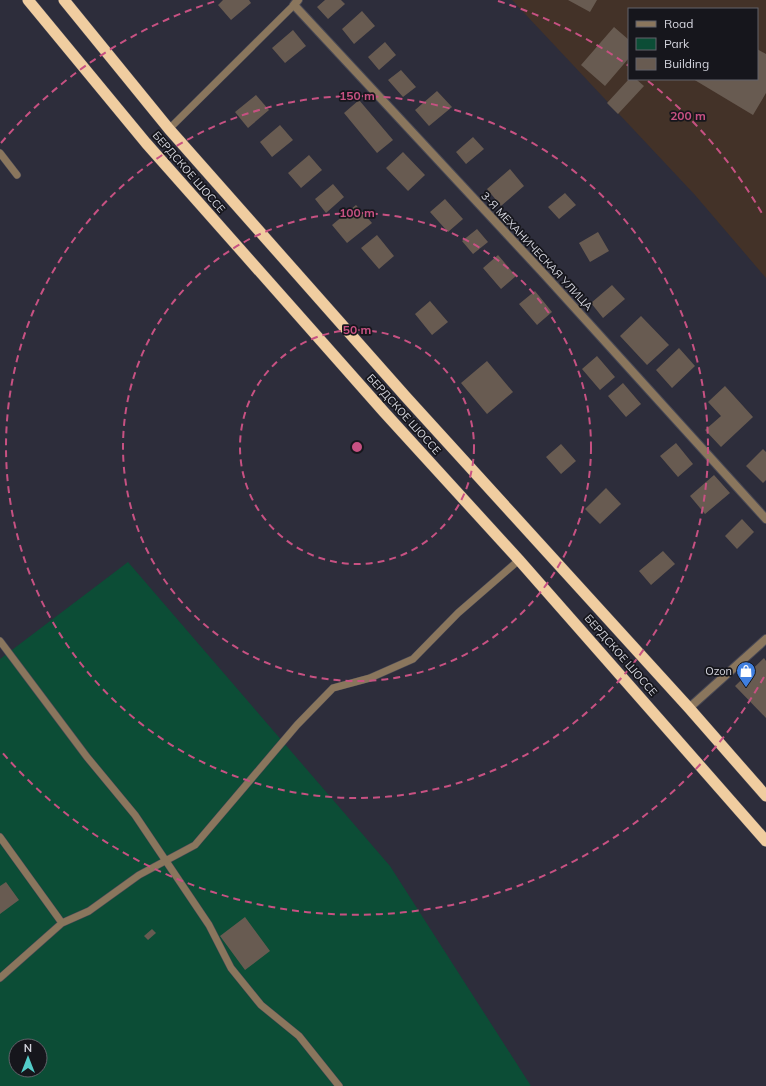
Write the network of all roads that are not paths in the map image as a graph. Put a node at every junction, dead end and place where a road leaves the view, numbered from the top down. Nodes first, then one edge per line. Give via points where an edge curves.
1 (28, 0) edge
2 (64, 0) edge
3 (296, 2) edge
4 (169, 129) junction
5 (0, 154) edge
6 (17, 175) dead end
7 (766, 520) edge
8 (519, 560) junction
9 (766, 639) edge
10 (0, 641) edge
11 (688, 708) junction
12 (766, 796) edge
13 (0, 837) edge
14 (766, 841) edge
15 (166, 861) junction
16 (62, 923) junction
17 (0, 978) edge
18 (339, 1086) edge

1 - 8 highway, БЕРДСКОЕ ШОССЕ via 146,142
2 - 4 highway, БЕРДСКОЕ ШОССЕ
3 - 4 lane
3 - 7 street, 3-Я МЕХАНИЧЕСКАЯ УЛИЦА
4 - 11 highway, БЕРДСКОЕ ШОССЕ via 406,397
5 - 6 lane
8 - 14 highway, БЕРДСКОЕ ШОССЕ
8 - 15 lane via 458,613 413,660 370,678 333,688 297,725 195,845
9 - 11 street
10 - 15 lane via 87,757 135,815
11 - 12 highway, БЕРДСКОЕ ШОССЕ
13 - 16 lane
15 - 16 lane via 139,875 89,911
15 - 18 lane via 209,925 231,968 261,1005 300,1036
16 - 17 lane

